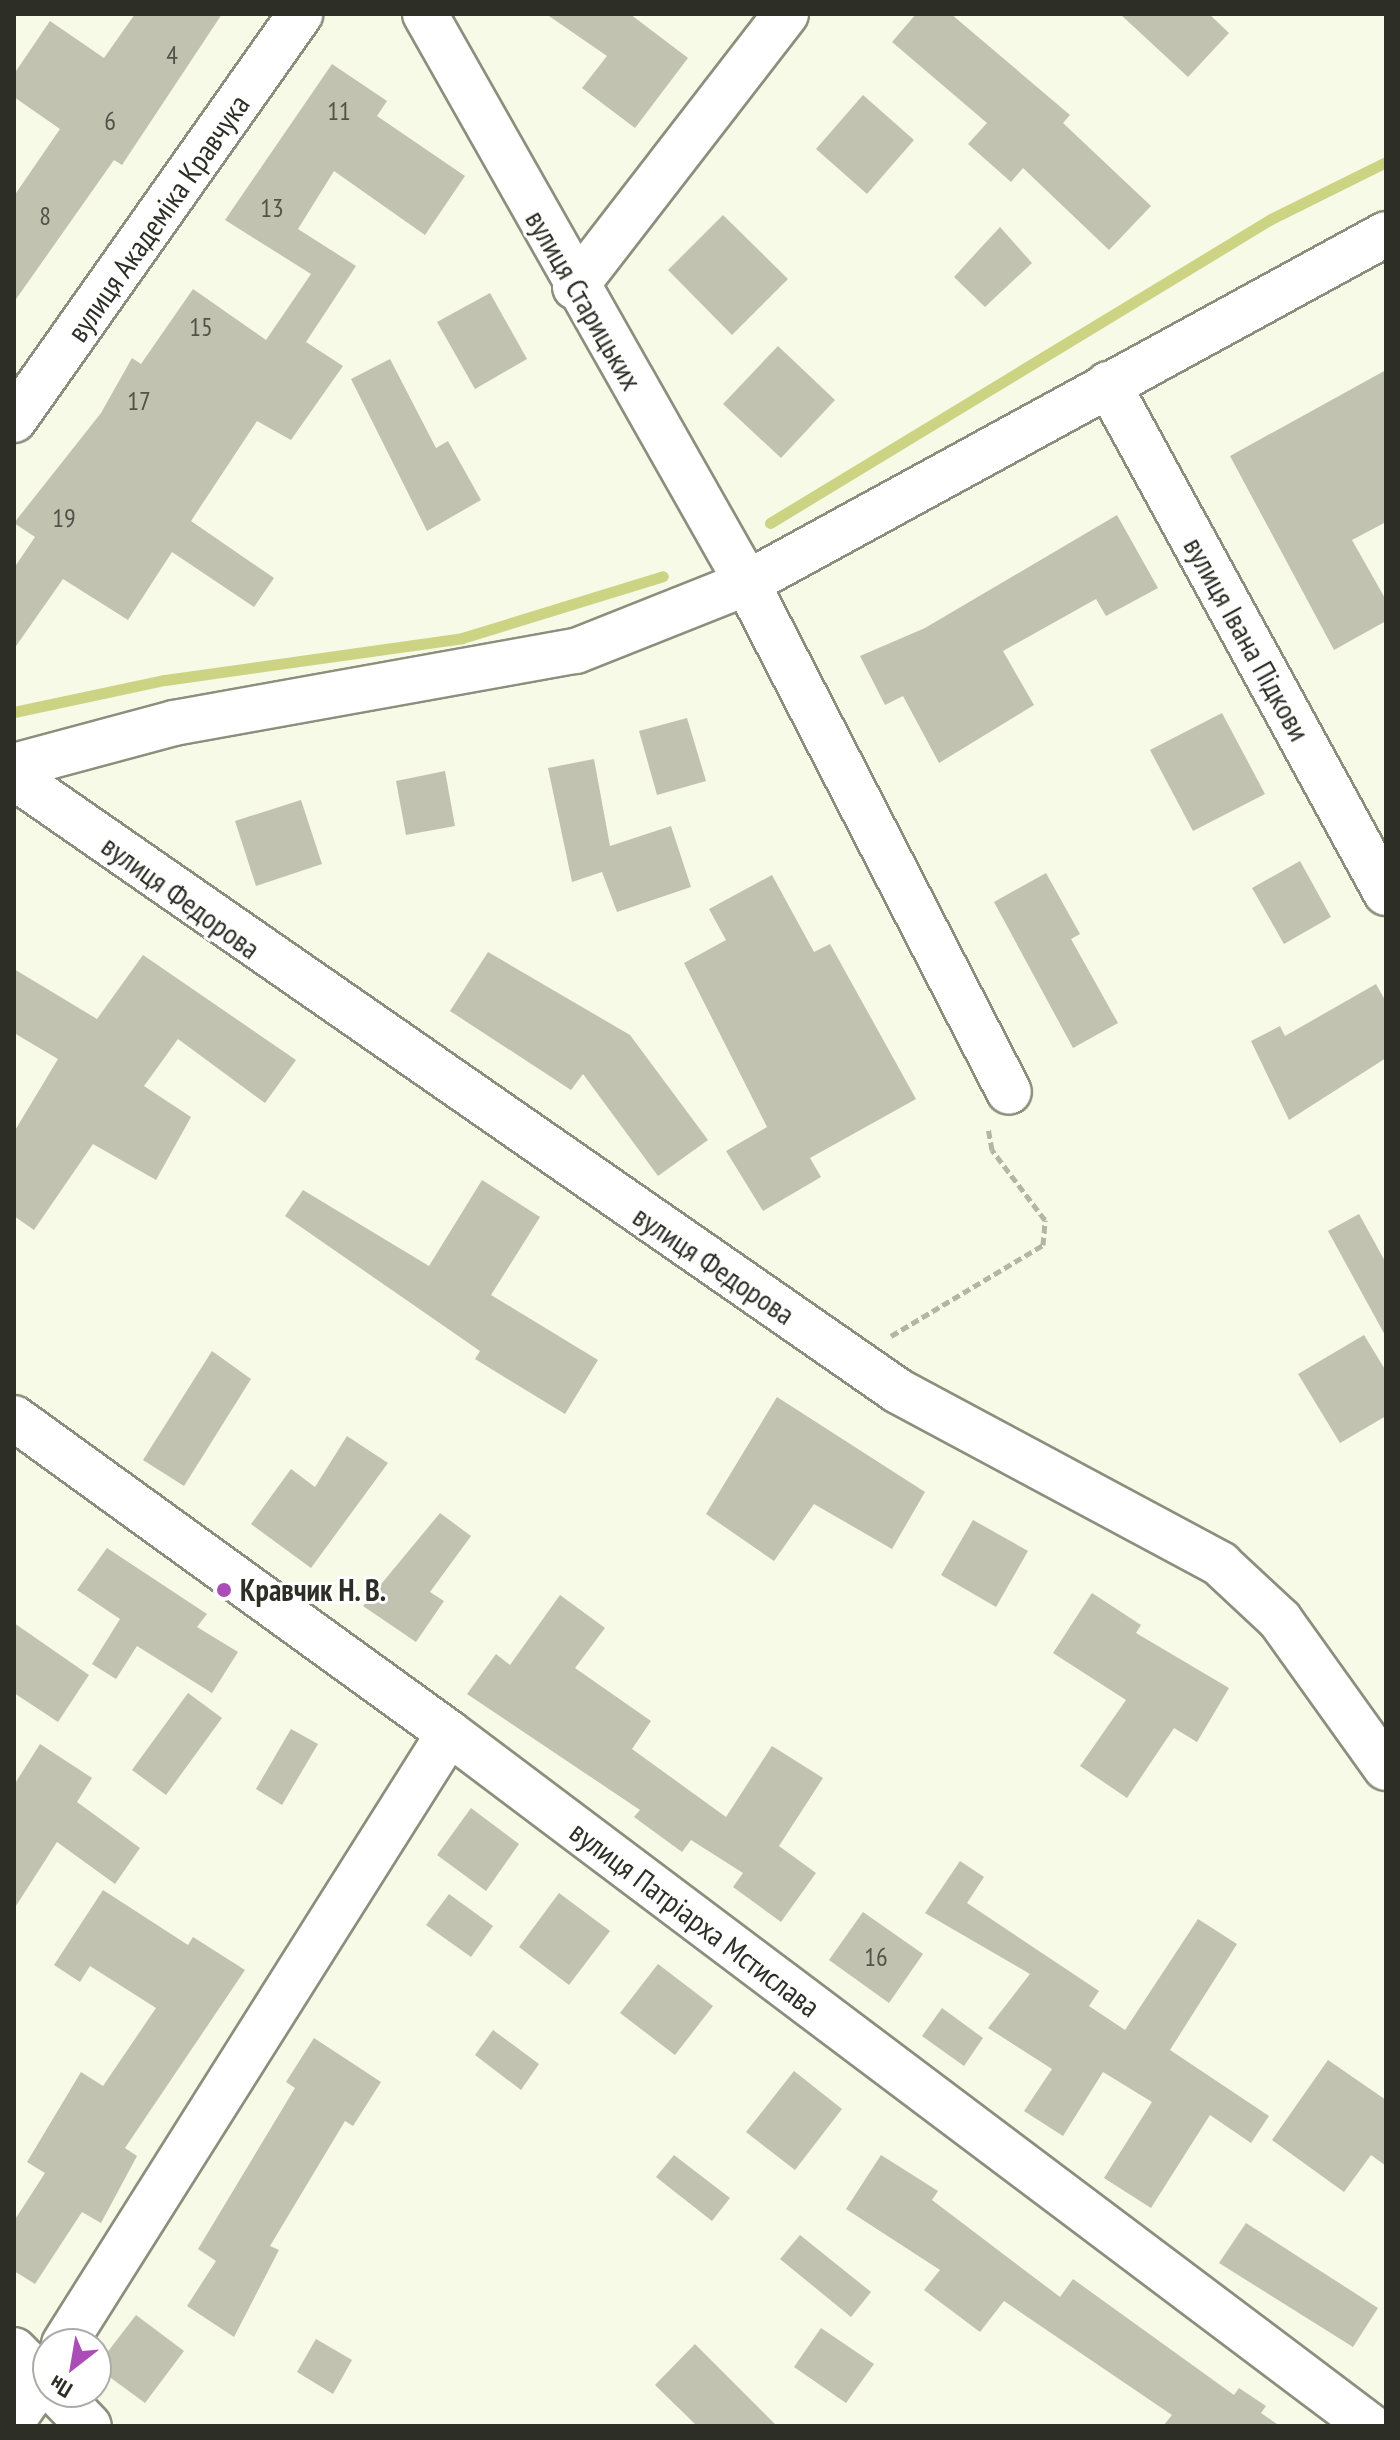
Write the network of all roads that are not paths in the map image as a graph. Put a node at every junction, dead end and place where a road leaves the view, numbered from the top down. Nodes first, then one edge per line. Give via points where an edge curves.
1 (300, 14) edge
2 (425, 14) edge
3 (786, 14) edge
4 (1386, 234) edge
5 (575, 287) junction
6 (1108, 384) junction
7 (14, 420) edge
8 (747, 583) junction
9 (14, 766) edge
10 (14, 777) edge
11 (1386, 893) edge
12 (1009, 1092) road end
13 (14, 1418) edge
14 (449, 1733) junction
15 (1386, 1768) edge
16 (73, 2328) edge
17 (32, 2391) edge
18 (75, 2408) edge
19 (14, 2419) edge
20 (89, 2426) edge
21 (1370, 2426) edge

1 - 7 street, вулиця Академіка Кравчука
2 - 5 street, вулиця Старицьких
3 - 5 street
4 - 6 street
5 - 8 street, вулиця Старицьких
6 - 8 street
6 - 11 street, вулиця Івана Підкови
8 - 9 street via 576,651 174,723
8 - 12 street
10 - 15 street, вулиця Федорова via 864,1367 1220,1564 1280,1620
13 - 14 street, вулиця Патріарха Мстислава
14 - 16 street
14 - 21 street, вулиця Патріарха Мстислава
17 - 19 street
18 - 20 street

